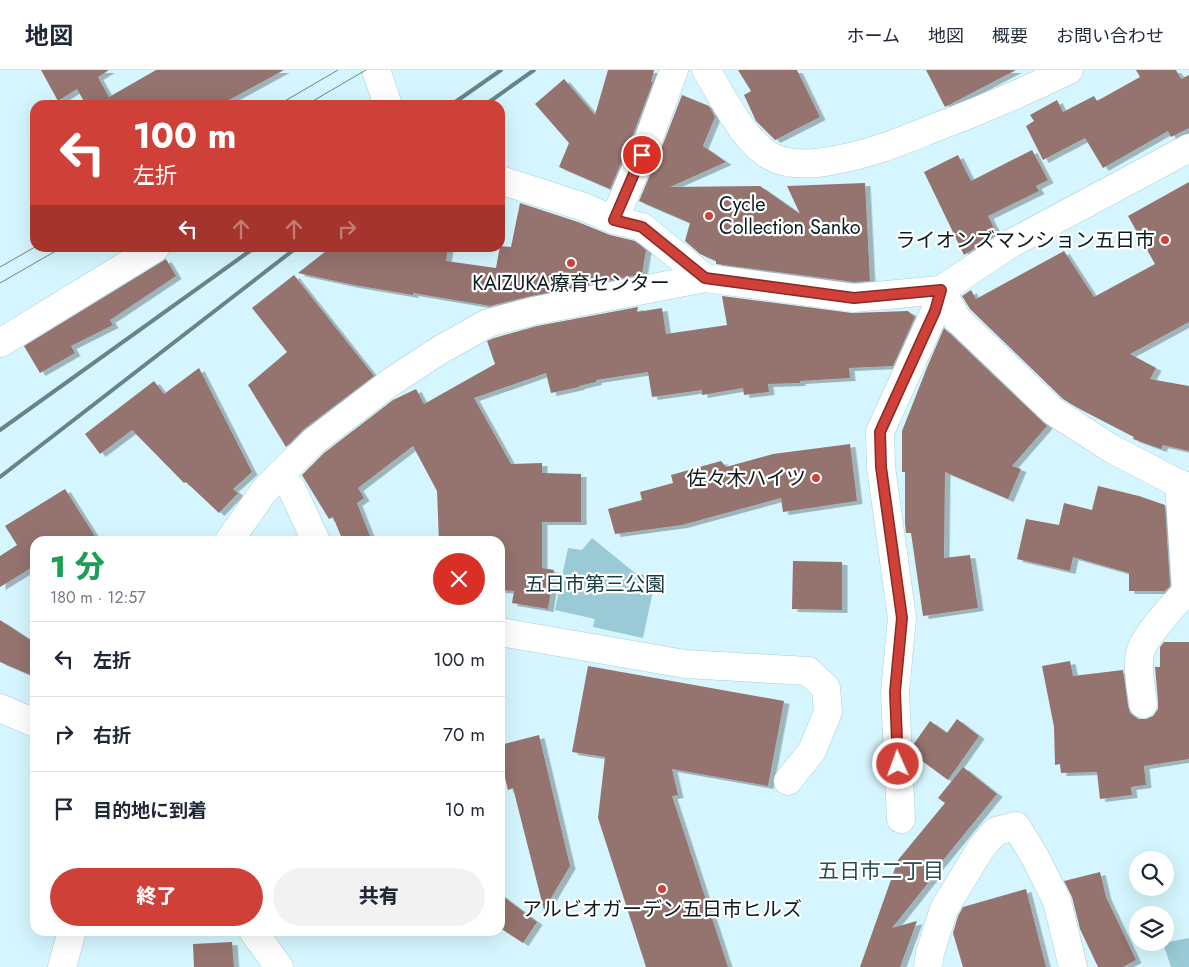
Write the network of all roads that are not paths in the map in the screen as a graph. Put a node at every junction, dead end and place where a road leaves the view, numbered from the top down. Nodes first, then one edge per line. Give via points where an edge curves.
1 (376, 70) edge
2 (674, 70) edge
3 (706, 70) edge
4 (1069, 70) edge
5 (386, 100) edge
6 (1189, 148) edge
7 (505, 182) edge
8 (614, 220) junction
9 (148, 252) edge
10 (705, 278) junction
11 (941, 290) junction
12 (0, 343) edge
13 (279, 474) junction
14 (1184, 485) edge
15 (232, 536) edge
16 (314, 536) edge
17 (505, 633) edge
18 (1143, 704) dead end
19 (0, 708) edge
20 (30, 721) edge
21 (788, 781) dead end
22 (901, 819) dead end
23 (71, 936) edge
24 (257, 936) edge
25 (62, 967) edge
26 (280, 967) edge
27 (928, 967) edge
28 (1073, 967) edge

1 - 5 street
2 - 8 street
3 - 4 street via 745,133 760,148 780,161 801,163 838,160 912,137 1018,95
6 - 11 street via 1010,244
7 - 8 street
8 - 10 street via 642,227
9 - 12 street
10 - 11 street via 854,298
10 - 13 street via 488,323 378,390 314,441
11 - 14 street via 957,319 1053,411 1112,449
11 - 22 street via 935,311 880,432 881,467 902,618 895,692
13 - 15 street
13 - 16 street via 292,489
14 - 18 street via 1186,591 1140,650
17 - 21 street via 685,664 808,671 826,688 828,712 812,751
19 - 20 street
23 - 25 street
24 - 26 street
27 - 28 street via 944,909 986,842 996,831 1016,826 1036,857 1057,902

